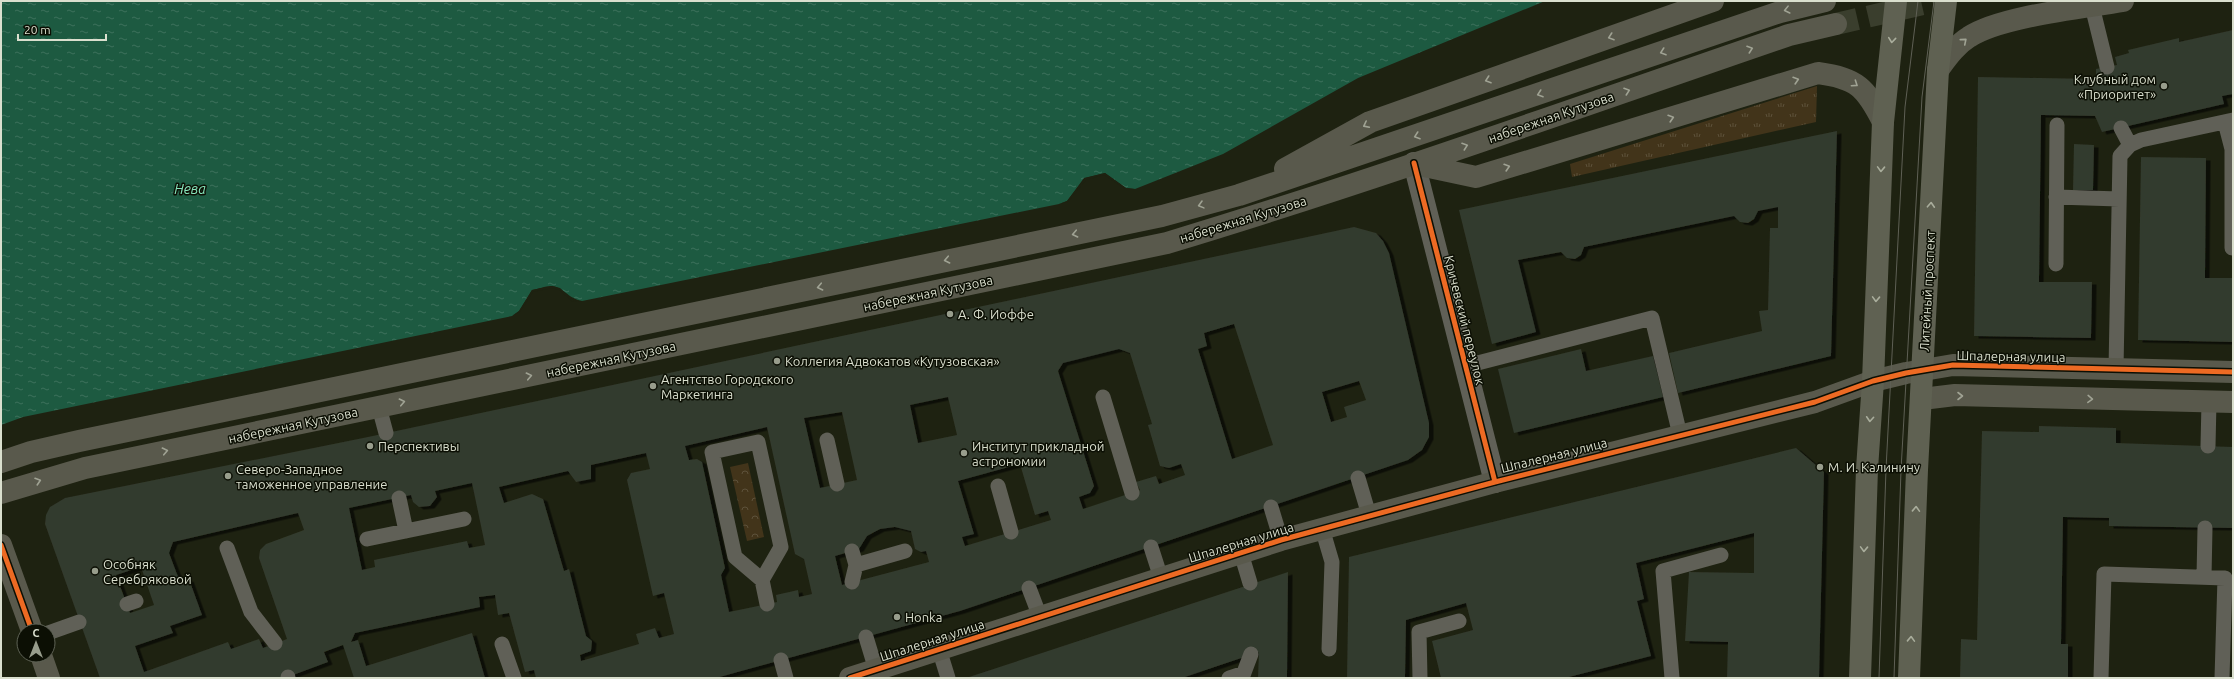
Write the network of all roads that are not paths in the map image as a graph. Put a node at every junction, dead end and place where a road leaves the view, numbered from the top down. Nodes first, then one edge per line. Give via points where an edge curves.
1 (1713, 1) edge
2 (1824, 1) edge
3 (1896, 1) edge
4 (1946, 1) edge
5 (2123, 1) edge
6 (2092, 6) junction
7 (1836, 24) tunnel mouth
8 (2107, 67) dead end
9 (1938, 70) junction
10 (2229, 121) edge
11 (1883, 122) junction
12 (2058, 125) dead end
13 (2121, 128) dead end
14 (2130, 145) junction
15 (1414, 164) junction
16 (1239, 194) junction
17 (2056, 198) junction
18 (2120, 199) junction
19 (2232, 248) dead end
20 (2056, 264) dead end
21 (1466, 366) junction
22 (2116, 369) junction
23 (1923, 370) junction
24 (2233, 372) edge
25 (1873, 381) junction
26 (1103, 397) dead end
27 (1922, 399) junction
28 (2209, 402) junction
29 (2233, 402) edge
30 (380, 407) junction
31 (386, 433) dead end
32 (1680, 435) junction
33 (827, 440) dead end
34 (2208, 446) dead end
35 (1, 462) edge
36 (1358, 478) dead end
37 (1495, 482) junction
38 (837, 484) dead end
39 (998, 486) dead end
40 (1, 493) edge
41 (1132, 493) dead end
42 (399, 498) dead end
43 (1271, 507) dead end
44 (1370, 515) junction
45 (464, 519) dead end
46 (1322, 528) junction
47 (2205, 528) dead end
48 (406, 531) junction
49 (1011, 532) dead end
50 (367, 539) dead end
51 (1281, 540) junction
52 (1, 545) edge
53 (1151, 547) dead end
54 (227, 548) dead end
55 (905, 551) dead end
56 (1241, 553) junction
57 (1721, 555) dead end
58 (2204, 577) junction
59 (1161, 578) junction
60 (762, 580) junction
61 (852, 582) dead end
62 (1250, 583) dead end
63 (1029, 588) dead end
64 (767, 604) dead end
65 (1040, 617) junction
66 (1459, 621) dead end
67 (79, 622) dead end
68 (29, 623) edge
69 (56, 630) edge
70 (866, 637) dead end
71 (275, 643) dead end
72 (502, 644) dead end
73 (939, 649) junction
74 (1329, 649) dead end
75 (1251, 654) dead end
76 (780, 660) dead end
77 (44, 663) edge
78 (876, 670) junction
79 (1243, 675) edge
80 (49, 678) edge
81 (514, 678) edge
82 (786, 678) edge
83 (850, 678) edge
84 (948, 678) edge
85 (1228, 678) edge
86 (1420, 678) edge
87 (1672, 678) edge
88 (1860, 678) edge
89 (1909, 678) edge
90 (2101, 678) edge
91 (2222, 678) edge

1 -> 16 main road via 1370,122
2 -> 16 main road, набережная Кутузова via 1780,12
3 -> 11 main road
4 - 9 main road, Литейный проспект
5 - 6 main road
6 - 8 lane
9 -> 6 main road via 1952,51 1964,41 1988,29 2014,21
15 -> 7 main road, набережная Кутузова via 1789,36
23 -> 9 main road, Литейный проспект
10 - 14 lane via 2141,140
10 - 19 lane via 2232,149
15 -> 11 main road via 1476,177 1818,73 1842,76 1857,85 1870,97
11 -> 25 main road
12 - 17 lane
13 - 14 lane
14 - 18 lane via 2120,156
15 - 21 street, Кричевский переулок
30 -> 15 main road, набережная Кутузова via 1167,243
16 -> 35 main road, набережная Кутузова via 1162,216 87,439
17 - 18 lane
17 - 20 lane
18 - 22 lane
21 - 32 lane via 1652,318
21 - 37 street, Кричевский переулок
22 - 23 main road, Шпалерная улица via 1953,365
22 - 24 main road, Шпалерная улица
23 - 25 main road, Шпалерная улица
23 - 27 main road, Литейный проспект
25 - 32 main road, Шпалерная улица via 1815,402
25 -> 88 main road via 1867,469
26 - 41 lane
27 -> 28 main road via 1955,395
89 -> 27 main road, Литейный проспект
28 - 29 main road
28 - 34 lane
30 - 31 lane
40 -> 30 main road, набережная Кутузова via 85,468
32 - 37 main road, Шпалерная улица
33 - 38 lane
36 - 44 lane
37 - 44 main road, Шпалерная улица
39 - 49 lane
42 - 48 lane
43 - 51 lane
44 - 46 main road, Шпалерная улица
45 - 48 lane
46 - 51 main road, Шпалерная улица
46 - 74 lane via 1332,562
47 - 58 lane
48 - 50 lane
51 - 56 main road, Шпалерная улица
52 - 68 main road
53 - 59 lane
54 - 71 lane via 251,612
55 - 61 lane via 854,558
56 - 59 main road, Шпалерная улица
56 - 62 lane
57 - 87 lane via 1663,571
58 - 90 lane via 2104,574
58 - 91 lane via 2225,578
59 - 65 main road, Шпалерная улица
60 - 60 lane via 781,547 758,442 712,452 735,557
60 - 64 lane
63 - 65 lane
65 - 73 main road, Шпалерная улица
66 - 86 lane via 1419,632
67 - 69 lane
70 - 78 lane
72 - 81 lane
73 - 78 main road, Шпалерная улица
73 - 84 lane
75 - 79 lane
76 - 82 lane
77 - 80 main road
78 - 83 main road, Шпалерная улица
79 - 85 lane

